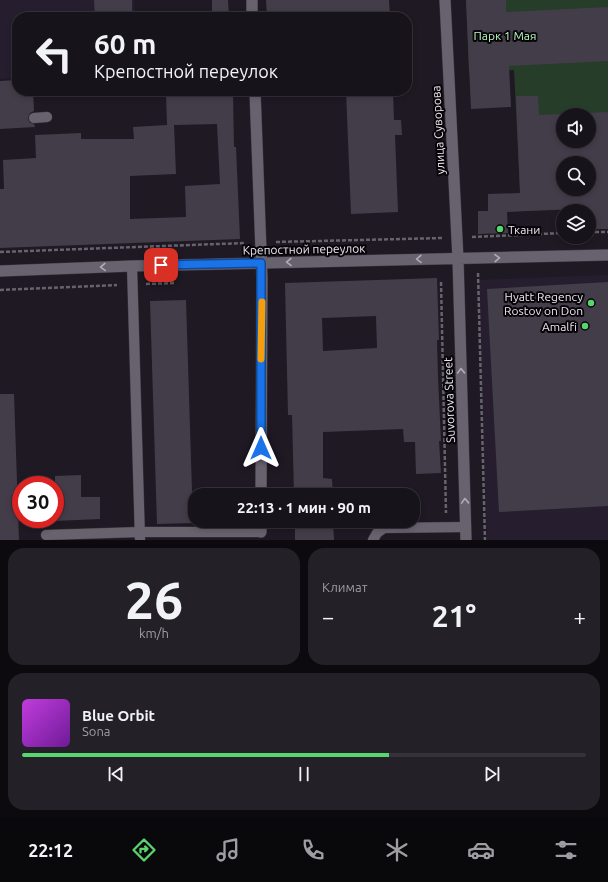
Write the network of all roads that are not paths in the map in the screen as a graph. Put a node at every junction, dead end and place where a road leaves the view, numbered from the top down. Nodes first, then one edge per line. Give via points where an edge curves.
1 (252, 0) edge
2 (445, 0) edge
3 (252, 12) edge
4 (255, 96) edge
5 (47, 117) dead end
6 (34, 118) dead end
7 (608, 255) edge
8 (458, 259) junction
9 (261, 263) junction
10 (132, 266) junction
11 (0, 271) edge
12 (261, 488) edge
13 (466, 527) junction
14 (237, 528) edge
15 (46, 535) dead end
16 (140, 536) edge
17 (373, 540) edge
18 (466, 540) edge

1 - 3 street
2 - 8 street, улица Суворова
4 - 9 street
5 - 6 lane
8 -> 7 street, Крепостной переулок
8 -> 9 street, Крепостной переулок
13 -> 8 street, Suvorova Street
9 - 10 street, Крепостной переулок
9 - 12 street
10 -> 11 street, Крепостной переулок
10 - 16 lane
13 - 17 lane via 384,528
13 - 18 street, Suvorova Street
14 - 16 lane
15 - 16 lane

